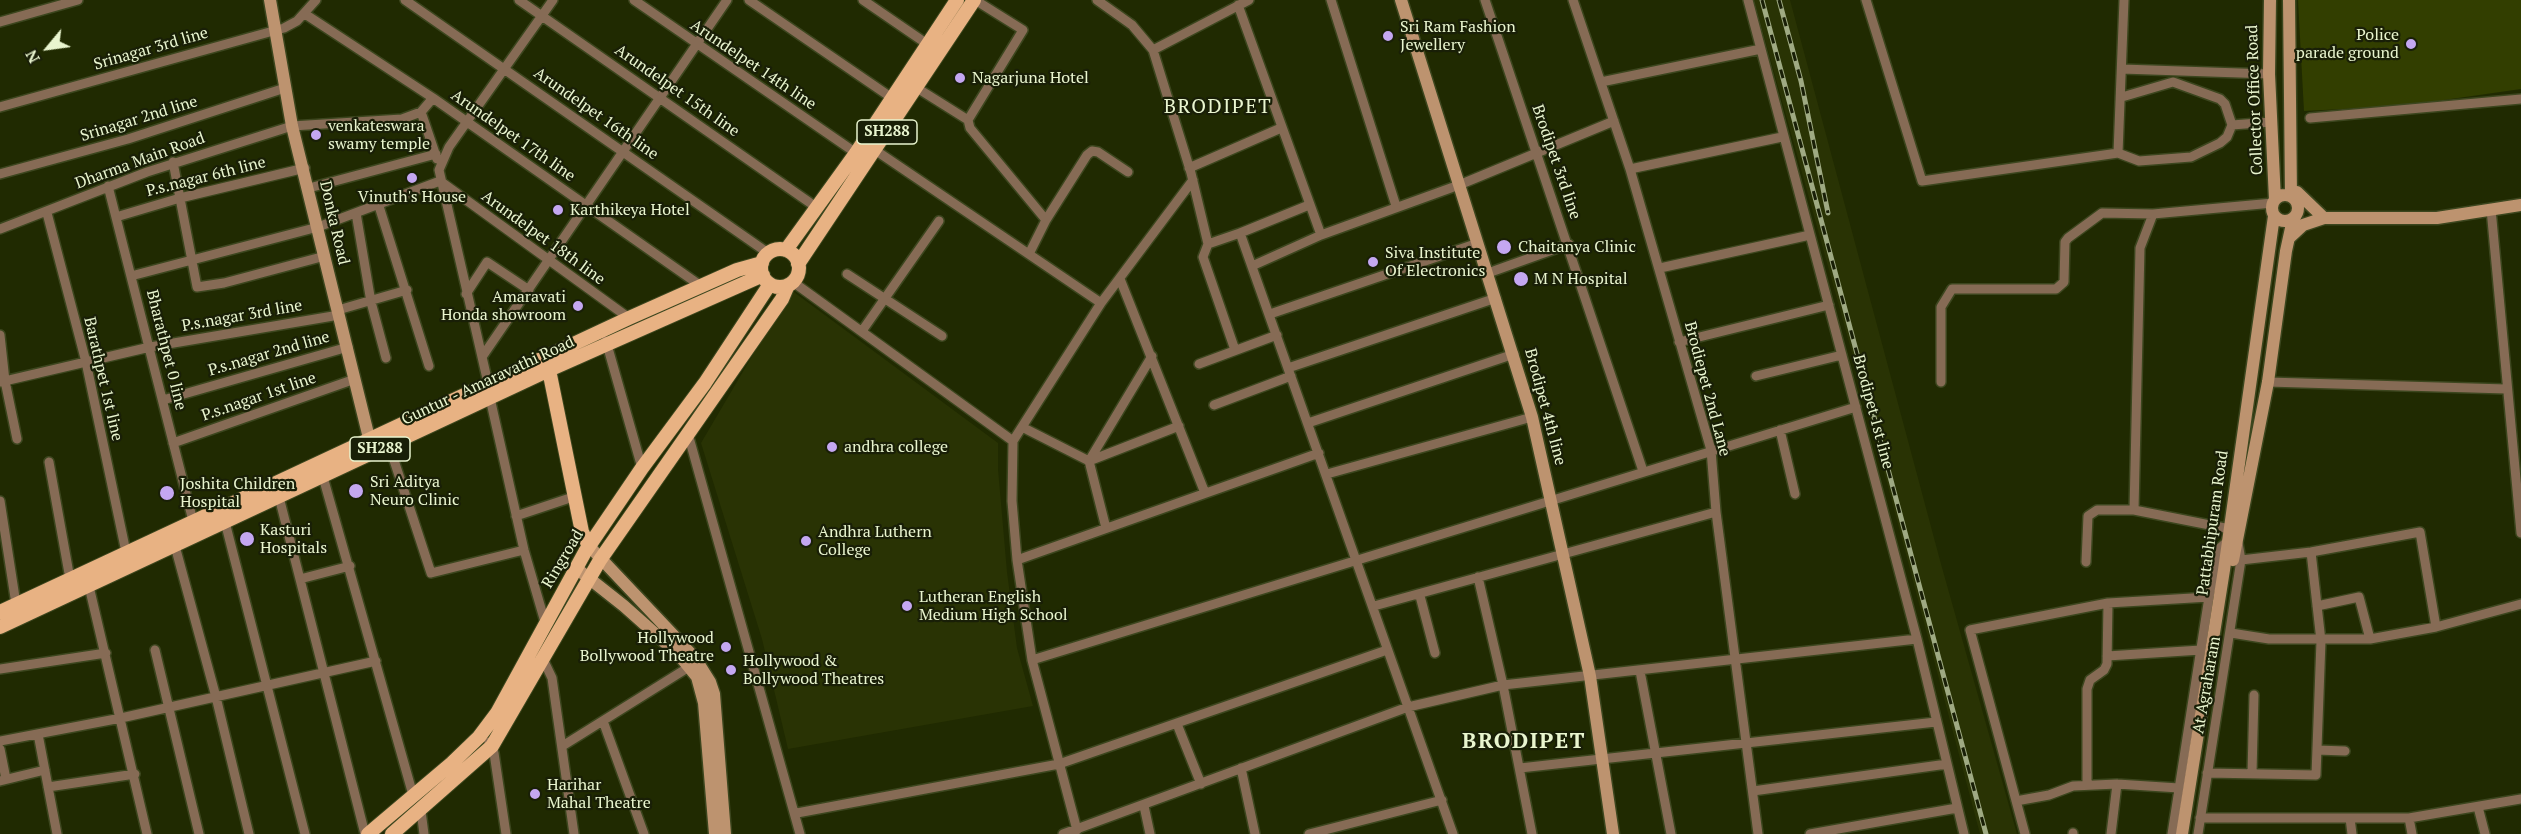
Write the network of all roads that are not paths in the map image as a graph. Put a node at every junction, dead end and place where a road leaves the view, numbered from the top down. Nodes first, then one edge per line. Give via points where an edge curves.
1 (35, 0) edge
2 (78, 0) edge
3 (270, 0) edge
4 (315, 0) edge
5 (405, 0) edge
6 (519, 0) edge
7 (553, 0) edge
8 (634, 0) edge
9 (727, 0) edge
10 (749, 0) edge
11 (863, 0) edge
12 (957, 0) edge
13 (974, 0) edge
14 (1097, 0) edge
15 (1249, 0) edge
16 (1331, 0) edge
17 (1401, 0) edge
18 (1485, 0) edge
19 (1573, 0) edge
20 (1748, 0) edge
21 (1866, 0) edge
22 (2124, 0) edge
23 (2270, 0) edge
24 (2289, 0) edge
25 (1238, 5) junction
26 (38, 11) junction
27 (305, 14) junction
28 (542, 16) junction
29 (0, 22) edge
30 (275, 30) junction
31 (697, 45) junction
32 (934, 48) junction
33 (1761, 49) junction
34 (1153, 50) junction
35 (506, 69) junction
36 (2122, 69) junction
37 (2269, 74) junction
38 (1601, 82) junction
39 (285, 88) junction
40 (917, 88) junction
41 (2122, 97) junction
42 (433, 98) junction
43 (661, 98) junction
44 (892, 98) junction
45 (2521, 99) edge
46 (0, 107) edge
47 (422, 112) junction
48 (2310, 118) dead end
49 (968, 120) junction
50 (1614, 121) junction
51 (469, 122) junction
52 (2271, 122) junction
53 (2232, 124) junction
54 (292, 126) junction
55 (1281, 128) junction
56 (1782, 136) junction
57 (874, 150) junction
58 (622, 152) junction
59 (856, 153) junction
60 (1537, 153) junction
61 (2118, 153) junction
62 (436, 154) junction
63 (173, 162) junction
64 (305, 168) junction
65 (1189, 168) junction
66 (1630, 169) junction
67 (438, 170) junction
68 (1128, 172) dead end
69 (0, 174) edge
70 (1193, 180) junction
71 (440, 181) junction
72 (1459, 185) junction
73 (108, 186) junction
74 (309, 188) junction
75 (2291, 191) junction
76 (180, 198) junction
77 (378, 203) junction
78 (1309, 205) junction
79 (585, 206) junction
80 (1396, 206) junction
81 (2274, 206) junction
82 (2521, 206) edge
83 (816, 207) junction
84 (2491, 209) junction
85 (47, 213) junction
86 (356, 213) junction
87 (2153, 214) junction
88 (116, 217) junction
89 (2324, 218) junction
90 (2293, 219) junction
91 (1046, 220) junction
92 (939, 221) dead end
93 (318, 227) junction
94 (0, 230) edge
95 (1240, 234) junction
96 (1322, 235) junction
97 (1810, 235) junction
98 (2288, 239) junction
99 (1478, 243) junction
100 (1208, 244) junction
101 (1569, 244) junction
102 (786, 250) junction
103 (1029, 254) junction
104 (325, 256) junction
105 (190, 260) junction
106 (549, 260) junction
107 (798, 264) junction
108 (1252, 266) junction
109 (1660, 268) junction
110 (766, 269) junction
111 (1488, 273) junction
112 (847, 274) dead end
113 (131, 276) junction
114 (1120, 279) junction
115 (790, 283) junction
116 (701, 286) junction
117 (407, 290) junction
118 (529, 290) junction
119 (466, 294) junction
120 (1496, 298) junction
121 (885, 299) junction
122 (371, 302) junction
123 (1101, 303) junction
124 (1829, 305) junction
125 (338, 312) junction
126 (1270, 314) junction
127 (629, 318) junction
128 (602, 331) junction
129 (862, 331) junction
130 (0, 334) edge
131 (1277, 335) junction
132 (942, 336) dead end
133 (1679, 342) junction
134 (607, 345) junction
135 (150, 347) junction
136 (348, 347) junction
137 (1235, 350) junction
138 (2254, 351) junction
139 (1514, 354) junction
140 (1842, 355) junction
141 (2272, 355) junction
142 (1152, 356) junction
143 (482, 357) junction
144 (386, 358) dead end
145 (86, 362) junction
146 (1199, 363) dead end
147 (429, 366) dead end
148 (549, 370) junction
149 (1289, 372) junction
150 (1756, 376) dead end
151 (355, 379) junction
152 (2, 381) edge
153 (1941, 382) dead end
154 (2268, 382) junction
155 (488, 383) junction
156 (2506, 388) junction
157 (490, 398) junction
158 (163, 400) junction
159 (1214, 405) dead end
160 (1856, 407) junction
161 (1532, 417) junction
162 (1308, 423) junction
163 (1179, 426) junction
164 (1022, 427) junction
165 (1780, 430) junction
166 (688, 434) junction
167 (17, 439) dead end
168 (1013, 441) junction
169 (173, 443) junction
170 (389, 444) junction
171 (371, 446) junction
172 (1711, 450) junction
173 (1319, 453) junction
174 (1089, 461) junction
175 (49, 462) dead end
176 (642, 468) junction
177 (1643, 471) junction
178 (1327, 474) junction
179 (323, 477) junction
180 (1204, 493) junction
181 (1795, 494) dead end
182 (576, 496) junction
183 (279, 497) junction
184 (1552, 500) junction
185 (0, 501) edge
186 (2134, 510) junction
187 (1716, 512) junction
188 (516, 516) junction
189 (193, 521) junction
190 (225, 522) junction
191 (1106, 528) junction
192 (2521, 533) edge
193 (2231, 537) junction
194 (175, 546) junction
195 (589, 546) junction
196 (524, 550) junction
197 (126, 552) junction
198 (2311, 552) junction
199 (1564, 553) junction
200 (600, 560) junction
201 (1017, 560) junction
202 (1357, 560) junction
203 (2241, 560) junction
204 (2086, 562) dead end
205 (350, 566) junction
206 (576, 568) junction
207 (83, 572) junction
208 (1478, 577) junction
209 (589, 578) junction
210 (69, 579) junction
211 (300, 579) junction
212 (90, 587) junction
213 (1420, 596) junction
214 (2209, 597) junction
215 (2108, 603) junction
216 (16, 604) junction
217 (2521, 604) edge
218 (1374, 606) junction
219 (2317, 606) junction
220 (0, 612) edge
221 (545, 622) junction
222 (0, 627) edge
223 (2436, 627) junction
224 (2231, 633) junction
225 (1917, 639) junction
226 (2370, 639) junction
227 (2321, 640) junction
228 (155, 650) dead end
229 (1387, 650) junction
230 (2201, 650) junction
231 (106, 653) junction
232 (1435, 653) dead end
233 (2107, 656) junction
234 (542, 657) junction
235 (1032, 660) junction
236 (376, 661) junction
237 (1735, 661) junction
238 (689, 667) junction
239 (0, 669) edge
240 (1640, 671) junction
241 (2211, 671) junction
242 (323, 673) junction
243 (1590, 676) junction
244 (265, 685) junction
245 (1503, 685) junction
246 (2254, 695) dead end
247 (216, 697) junction
248 (168, 706) junction
249 (1408, 707) junction
250 (121, 718) junction
251 (603, 721) junction
252 (1935, 722) junction
253 (1177, 724) junction
254 (482, 733) junction
255 (38, 734) junction
256 (0, 741) edge
257 (1747, 743) junction
258 (564, 745) junction
259 (492, 746) junction
260 (0, 749) edge
261 (2317, 750) junction
262 (2345, 751) dead end
263 (1653, 752) junction
264 (1602, 759) junction
265 (1059, 764) junction
266 (1947, 764) junction
267 (1241, 768) junction
268 (1520, 768) junction
269 (45, 770) junction
270 (2207, 773) junction
271 (2252, 773) junction
272 (135, 774) junction
273 (3, 780) edge
274 (1201, 784) junction
275 (2117, 784) junction
276 (2088, 785) junction
277 (48, 787) junction
278 (2179, 788) junction
279 (1753, 791) junction
280 (413, 795) junction
281 (2521, 799) edge
282 (1442, 800) junction
283 (2016, 801) junction
284 (1144, 806) junction
285 (2478, 807) junction
286 (1957, 808) junction
287 (420, 811) junction
288 (797, 813) junction
289 (2200, 818) junction
290 (2350, 818) junction
291 (2409, 818) junction
292 (1077, 830) junction
293 (1836, 832) edge
294 (57, 834) edge
295 (147, 834) edge
296 (199, 834) edge
297 (249, 834) edge
298 (305, 834) edge
299 (366, 834) edge
300 (392, 834) edge
301 (424, 834) edge
302 (506, 834) edge
303 (574, 834) edge
304 (644, 834) edge
305 (715, 834) edge
306 (724, 834) edge
307 (800, 834) edge
308 (1063, 834) edge
309 (1150, 834) edge
310 (1255, 834) edge
311 (1309, 834) edge
312 (1453, 834) edge
313 (1532, 834) edge
314 (1612, 834) edge
315 (1671, 834) edge
316 (1758, 834) edge
317 (1810, 834) edge
318 (1964, 834) edge
319 (2025, 834) edge
320 (2111, 834) edge
321 (2172, 834) edge
322 (2182, 834) edge
323 (2188, 834) edge
324 (2198, 834) edge
325 (2352, 834) edge
326 (2412, 834) edge
327 (2485, 834) edge

1 - 26 street
2 - 26 street
3 - 30 street, Donka Road
4 - 27 street
5 - 35 street, Arundelpet 16th line
6 - 28 street, Arundelpet 15th line
7 - 28 street
8 - 31 street, Arundelpet 14th line
9 - 31 street
10 - 44 street
11 - 32 street
12 - 32 main road, SH288
13 - 32 main road, SH288
13 - 49 street via 1023,30
14 - 34 street via 1132,25
15 - 25 street
16 - 80 street
17 - 72 street, Brodipet 4th line
18 - 60 street, Brodipet 3rd line
19 - 38 street, Brodiepet 2nd Lane
20 - 33 street, Brodipet 1st line
21 - 61 street via 1922,181
22 - 36 street
23 - 37 street, Collector Office Road
24 - 75 street, Collector Office Road
25 - 34 street
25 - 55 street
26 - 29 street
27 - 30 street, Srinagar 3rd line via 291,26
27 - 42 street, Arundelpet 17th line
28 - 35 street
28 - 43 street, Arundelpet 15th line
30 - 39 street, Donka Road
30 - 46 street, Srinagar 3rd line
31 - 43 street
31 - 59 street, Arundelpet 14th line
32 - 40 main road, SH288
32 - 44 main road, SH288
33 - 38 street
33 - 56 street, Brodipet 1st line
34 - 65 street
35 - 51 street
35 - 58 street, Arundelpet 16th line
36 - 37 street
36 - 41 street
37 - 52 street, Collector Office Road
38 - 50 street, Brodiepet 2nd Lane
39 - 54 street, Donka Road
39 - 69 street, Srinagar 2nd line via 128,139
40 - 49 street
40 - 57 main road, SH288
41 - 53 street via 2173,82 2220,99
41 - 61 street
42 - 47 street
42 - 51 street, Arundelpet 17th line
43 - 58 street
43 - 83 street, Arundelpet 15th line
44 - 59 main road, SH288
45 - 48 street
47 - 54 street, Dharma Main Road via 402,119
47 - 62 street
49 - 91 street via 970,128
50 - 60 street
50 - 66 street, Brodiepet 2nd Lane
51 - 67 street via 449,147
51 - 79 street, Arundelpet 17th line
52 - 53 street
52 - 81 street, Collector Office Road
53 - 61 street via 2227,137 2191,157 2139,161
54 - 63 street, Dharma Main Road
54 - 64 street, Donka Road
55 - 65 street
55 - 78 street
56 - 66 street
56 - 97 street, Brodipet 1st line
57 - 103 street
57 - 107 main road, SH288
58 - 79 street
58 - 110 street, Arundelpet 16th line
59 - 83 main road, SH288
60 - 72 street
60 - 101 street, Brodipet 3rd line
62 - 67 street
62 - 74 street
63 - 73 street, Dharma Main Road
63 - 76 street
64 - 74 street, Donka Road
64 - 76 street, P.s.nagar 6th line
65 - 70 street
66 - 109 street, Brodiepet 2nd Lane
67 - 71 street
68 - 91 street via 1092,151
70 - 100 street
70 - 114 street
71 - 77 street
71 - 106 street, Arundelpet 18th line
71 - 119 street
72 - 80 street
72 - 99 street, Brodipet 4th line
73 - 85 street, Dharma Main Road
73 - 88 street, Bharathpet 0 line
74 - 93 street, Donka Road
75 - 81 street
75 - 89 street
75 - 90 street, Pattabhipuram Road via 2298,207
76 - 88 street, P.s.nagar 6th line
76 - 105 street
77 - 86 street
77 - 117 street
78 - 95 street
78 - 96 street
79 - 106 street
79 - 116 street, Arundelpet 17th line
80 - 96 street
81 - 87 street
81 - 90 street via 2285,222
81 - 138 street, Pattabhipuram Road
82 - 84 street
83 - 102 main road, SH288
84 - 89 street via 2437,218
84 - 156 street
85 - 94 street, Dharma Main Road
85 - 145 street, Barathpet 1st line
86 - 93 street
86 - 122 street
87 - 153 street via 2102,213 2068,238 2064,282 2056,289 1952,289 1941,307
87 - 186 street via 2139,248
88 - 113 street, Bharathpet 0 line
89 - 98 street via 2303,225
90 - 98 street, Pattabhipuram Road
91 - 103 street
92 - 121 street
93 - 104 street, Donka Road
93 - 105 street
95 - 100 street
95 - 108 street
96 - 108 street
97 - 109 street
97 - 124 street, Brodipet 1st line
98 - 141 street, Pattabhipuram Road
99 - 111 street, Brodipet 4th line
99 - 126 street
100 - 137 street via 1203,257
101 - 111 street
101 - 177 street, Brodipet 3rd line
102 - 107 main road
102 - 110 main road, SH288
103 - 123 street
104 - 105 street via 203,288 195,286
104 - 125 street, Donka Road
105 - 113 street
106 - 118 street
106 - 127 street, Arundelpet 18th line
107 - 115 main road, SH288 via 799,270
108 - 126 street
109 - 133 street, Brodiepet 2nd Lane
110 - 115 main road, SH288 via 782,287
110 - 116 main road, Guntur - Amaravathi Road / SH288 via 737,270
110 - 134 main road, Guntur - Amaravathi Road / SH288
110 - 176 main road, Ringroad via 705,383
111 - 120 street, Brodipet 4th line
112 - 121 street
113 - 135 street, Bharathpet 0 line
114 - 123 street
114 - 142 street
115 - 129 street
115 - 166 main road, Ringroad
116 - 127 main road, Guntur - Amaravathi Road / SH288
117 - 122 street, P.s.nagar 3rd line
117 - 147 street
118 - 119 street via 486,262
118 - 143 street
119 - 143 street
120 - 139 street, Brodipet 4th line
120 - 149 street
121 - 129 street
121 - 132 street
122 - 125 street, P.s.nagar 3rd line
122 - 144 street
123 - 164 street
124 - 133 street
124 - 140 street, Brodipet 1st line
125 - 135 street, P.s.nagar 3rd line
125 - 136 street, Donka Road
126 - 131 street
127 - 128 main road, Guntur - Amaravathi Road / SH288
128 - 134 street
128 - 155 main road, Guntur - Amaravathi Road / SH288
129 - 168 street
130 - 152 street
131 - 137 street
131 - 149 street
133 - 172 street, Brodiepet 2nd Lane
134 - 148 main road, Guntur - Amaravathi Road / SH288
134 - 176 street
135 - 145 street, P.s.nagar 3rd line
135 - 158 street, Bharathpet 0 line
136 - 151 street, Donka Road
136 - 158 street, P.s.nagar 2nd line
137 - 146 street
138 - 141 street
138 - 193 street, Pattabhipuram Road
139 - 161 street, Brodipet 4th line
139 - 162 street
140 - 150 street
140 - 160 street, Brodipet 1st line
141 - 154 street, Pattabhipuram Road
142 - 163 street
142 - 174 street
143 - 155 street
145 - 152 street, P.s.nagar 3rd line
145 - 197 street, Barathpet 1st line
148 - 157 main road, Guntur - Amaravathi Road / SH288
148 - 182 main road
149 - 159 street
149 - 162 street
151 - 169 street, P.s.nagar 1st line
151 - 171 street, Donka Road
152 - 167 street
154 - 156 street
154 - 193 street, Pattabhipuram Road
155 - 171 main road, Guntur - Amaravathi Road / SH288
156 - 192 street
157 - 170 main road, Guntur - Amaravathi Road / SH288
157 - 188 street
158 - 169 street, Bharathpet 0 line
160 - 165 street
160 - 225 street, Brodipet 1st line
161 - 178 street
161 - 184 street, Brodipet 4th line
162 - 173 street
163 - 174 street
163 - 180 street
164 - 168 street
164 - 174 street
165 - 172 street
165 - 181 street
166 - 200 main road, Ringroad
166 - 288 street
168 - 201 street via 1012,501
169 - 189 street, Bharathpet 0 line
170 - 171 main road, Guntur - Amaravathi Road / SH288
170 - 196 street via 431,573
171 - 179 main road, Guntur - Amaravathi Road / SH288
171 - 189 main road, Guntur - Amaravathi Road / SH288
172 - 177 street
172 - 187 street, Brodiepet 2nd Lane
173 - 178 street
173 - 180 street
174 - 191 street
175 - 210 street
176 - 195 main road, Ringroad
177 - 184 street
178 - 202 street
179 - 183 main road, Guntur - Amaravathi Road / SH288
179 - 205 street
180 - 191 street
182 - 188 street
182 - 195 main road via 582,532
183 - 190 main road, Guntur - Amaravathi Road / SH288
183 - 211 street
184 - 199 street, Brodipet 4th line
184 - 202 street
185 - 216 street
186 - 193 street
186 - 204 street via 2091,512
187 - 199 street
187 - 237 street, Brodiepet 2nd Lane
188 - 196 street
189 - 197 main road, Guntur - Amaravathi Road / SH288
190 - 194 main road, Guntur - Amaravathi Road / SH288
190 - 244 street
191 - 201 street
193 - 203 street, At Agraharam
193 - 214 street via 2220,548
193 - 241 street, Pattabhipuram Road
194 - 212 main road, Guntur - Amaravathi Road / SH288
194 - 247 street
195 - 200 street
195 - 206 main road, Ringroad
196 - 221 street
197 - 207 main road, Guntur - Amaravathi Road / SH288
198 - 203 street
198 - 219 street
198 - 223 street via 2420,532
199 - 208 street
199 - 243 street, Brodipet 4th line
200 - 209 main road, Ringroad
200 - 306 street via 695,657 710,682
201 - 235 street
202 - 218 street
202 - 235 street
203 - 224 street, At Agraharam
205 - 211 street
205 - 236 street
206 - 209 street
206 - 221 main road, Ringroad
207 - 210 main road, Guntur - Amaravathi Road / SH288
207 - 212 street
208 - 213 street
208 - 245 street
209 - 234 main road, Ringroad
209 - 238 street
210 - 216 main road, Guntur - Amaravathi Road / SH288
211 - 242 street
212 - 222 main road, Guntur - Amaravathi Road / SH288
212 - 231 street
213 - 218 street
213 - 232 street
214 - 215 street
214 - 230 street
215 - 233 street
215 - 283 street via 1970,630
216 - 220 main road, Guntur - Amaravathi Road / SH288
217 - 223 street
218 - 229 street
219 - 226 street via 2359,597
219 - 227 street
221 - 254 main road, Ringroad via 497,713
223 - 226 street
224 - 227 street via 2269,639
224 - 270 street, At Agraharam
225 - 237 street
225 - 252 street, Brodipet 1st line
226 - 227 street
227 - 261 street
228 - 248 street
229 - 249 street
229 - 253 street
230 - 233 street
230 - 278 street
231 - 239 street
231 - 250 street
233 - 276 street via 2104,670 2088,684
234 - 258 street via 552,678
234 - 259 main road, Ringroad
235 - 265 street
236 - 242 street
236 - 280 street
237 - 240 street
237 - 257 street, Brodiepet 2nd Lane
238 - 251 street
238 - 305 street via 703,693
240 - 243 street
240 - 263 street
241 - 322 street, Pattabhipuram Road
241 - 323 street, Pattabhipuram Road
242 - 244 street
242 - 299 street
243 - 245 street
243 - 264 street, Brodipet 4th line
244 - 247 street
244 - 298 street
245 - 249 street
245 - 268 street
246 - 271 street
247 - 248 street
247 - 297 street
248 - 250 street
248 - 296 street
249 - 267 street
249 - 282 street
250 - 255 street
250 - 272 street
251 - 258 street
251 - 304 street
252 - 257 street
252 - 266 street, Brodipet 1st line
253 - 265 street
253 - 274 street
254 - 259 street
254 - 280 main road, Ringroad via 452,764
255 - 256 street
255 - 269 street
257 - 263 street
257 - 279 street, Brodiepet 2nd Lane
258 - 303 street
259 - 287 main road, Ringroad
259 - 302 street
260 - 273 street
261 - 262 street
261 - 271 street via 2316,775
263 - 264 street
263 - 315 street
264 - 268 street
264 - 314 street, Brodipet 4th line
265 - 288 street
265 - 292 street
266 - 279 street
266 - 286 street, Brodipet 1st line
267 - 274 street
267 - 310 street
268 - 313 street
269 - 273 street
269 - 277 street
270 - 271 street
270 - 289 street, At Agraharam
272 - 277 street
272 - 295 street
274 - 284 street
275 - 276 street
275 - 278 street
275 - 320 street
276 - 283 street
277 - 294 street
278 - 321 street
279 - 316 street, Brodiepet 2nd Lane
280 - 299 main road, Ringroad
281 - 285 street
282 - 311 street
282 - 312 street
283 - 319 street
284 - 292 street
284 - 309 street
285 - 291 street
285 - 327 street
286 - 293 street
286 - 318 street, Brodipet 1st line
287 - 300 main road, Ringroad
287 - 301 street
288 - 307 street
289 - 290 street
289 - 324 street, At Agraharam
290 - 291 street
290 - 325 street
291 - 326 street
292 - 308 street
293 - 317 street

